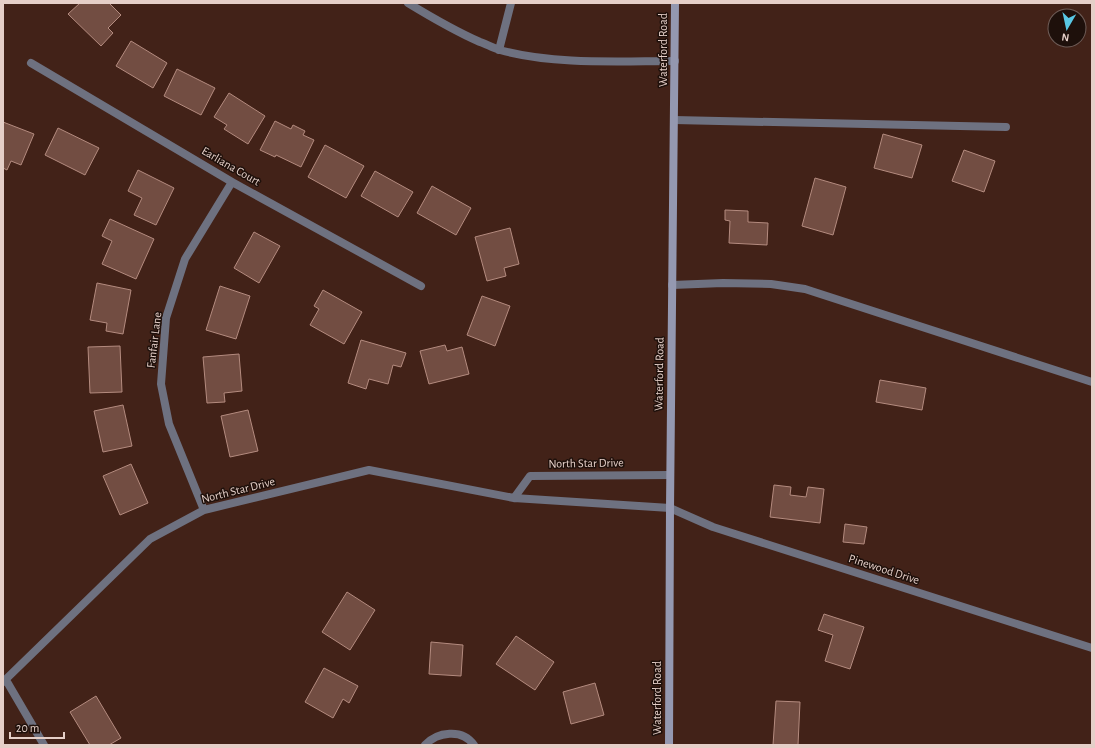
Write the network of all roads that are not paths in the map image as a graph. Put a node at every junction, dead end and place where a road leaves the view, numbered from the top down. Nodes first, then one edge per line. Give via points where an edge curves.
1 (408, 3) edge
2 (511, 3) edge
3 (675, 3) edge
4 (499, 50) junction
5 (675, 61) junction
6 (31, 63) dead end
7 (674, 120) junction
8 (1006, 127) dead end
9 (232, 182) junction
10 (672, 285) junction
11 (421, 286) dead end
12 (1092, 382) edge
13 (670, 474) junction
14 (514, 498) junction
15 (670, 508) junction
16 (204, 510) junction
17 (1092, 648) edge
18 (4, 681) edge
19 (44, 745) edge
20 (424, 745) edge
21 (474, 745) edge
22 (669, 745) edge

1 - 4 street
2 - 4 street
3 - 5 main road, Waterford Road
4 - 5 street via 588,61
5 - 7 main road, Waterford Road
6 - 9 street, Earliana Court
7 - 8 street
7 - 10 main road, Waterford Road
9 - 11 street, Earliana Court
9 - 16 street, Fanfair Lane via 185,259 166,318 161,384 169,424
10 - 12 street via 771,284 805,289
10 - 13 main road, Waterford Road
13 - 14 street, North Star Drive via 530,476
13 - 15 main road, Waterford Road
14 - 15 street, North Star Drive
14 - 16 street, North Star Drive via 369,470
15 - 17 street, Pinewood Drive via 713,527
15 - 22 main road, Waterford Road
16 - 18 street, North Star Drive via 150,539
18 - 19 street
20 - 21 street via 436,736 446,733 459,734

